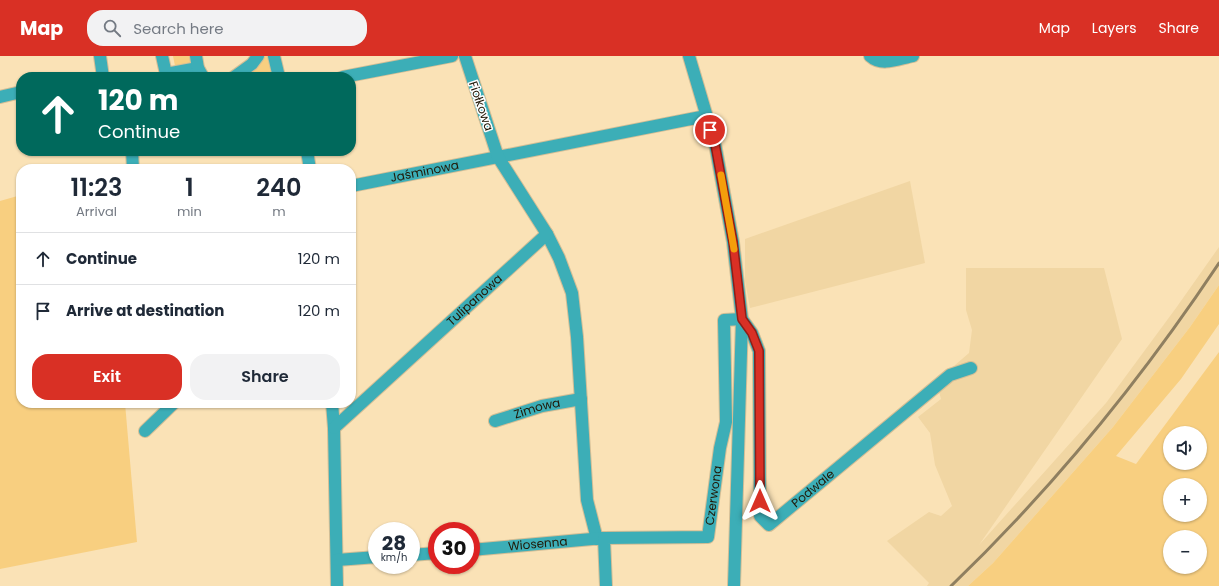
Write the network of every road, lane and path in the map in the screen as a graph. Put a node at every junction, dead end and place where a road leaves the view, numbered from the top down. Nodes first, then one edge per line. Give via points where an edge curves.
1 (100, 56) edge
2 (162, 56) edge
3 (258, 56) edge
4 (274, 56) edge
5 (452, 56) edge
6 (464, 56) edge
7 (689, 56) edge
8 (870, 56) edge
9 (913, 56) edge
10 (199, 67) edge
11 (102, 72) edge
12 (166, 72) edge
13 (175, 72) edge
14 (241, 72) edge
15 (277, 72) edge
16 (356, 74) edge
17 (16, 93) edge
18 (0, 96) edge
19 (706, 116) junction
20 (498, 157) junction
21 (356, 185) edge
22 (547, 234) junction
23 (742, 319) junction
24 (971, 368) dead end
25 (581, 399) junction
26 (169, 408) edge
27 (332, 408) edge
28 (356, 408) edge
29 (356, 408) edge
30 (495, 421) dead end
31 (334, 428) junction
32 (145, 431) dead end
33 (600, 538) junction
34 (480, 549) edge
35 (368, 558) edge
36 (337, 560) junction
37 (338, 586) edge
38 (606, 586) edge
39 (734, 586) edge

1 - 11 street
2 - 12 street
3 - 14 street
4 - 15 street
5 - 16 street
6 - 20 street, Fiołkowa
7 - 19 street
8 - 9 street via 884,63
10 - 13 street
17 - 18 street
19 - 20 street, Jaśminowa
19 - 23 street via 715,144 733,242
20 - 21 street, Jaśminowa
20 - 22 street
22 - 25 street via 572,293
22 - 29 street, Tulipanowa
23 - 24 street, Podwale via 752,333 759,351 760,516 769,525 950,375
23 - 33 street, Czerwona via 724,320 726,422 708,537
23 - 39 street
25 - 30 street, Zimowa via 542,406
25 - 33 street via 587,500
26 - 32 street
27 - 31 street
28 - 31 street, Tulipanowa
31 - 36 street
33 - 34 street, Wiosenna
33 - 38 street
35 - 36 street
36 - 37 street

